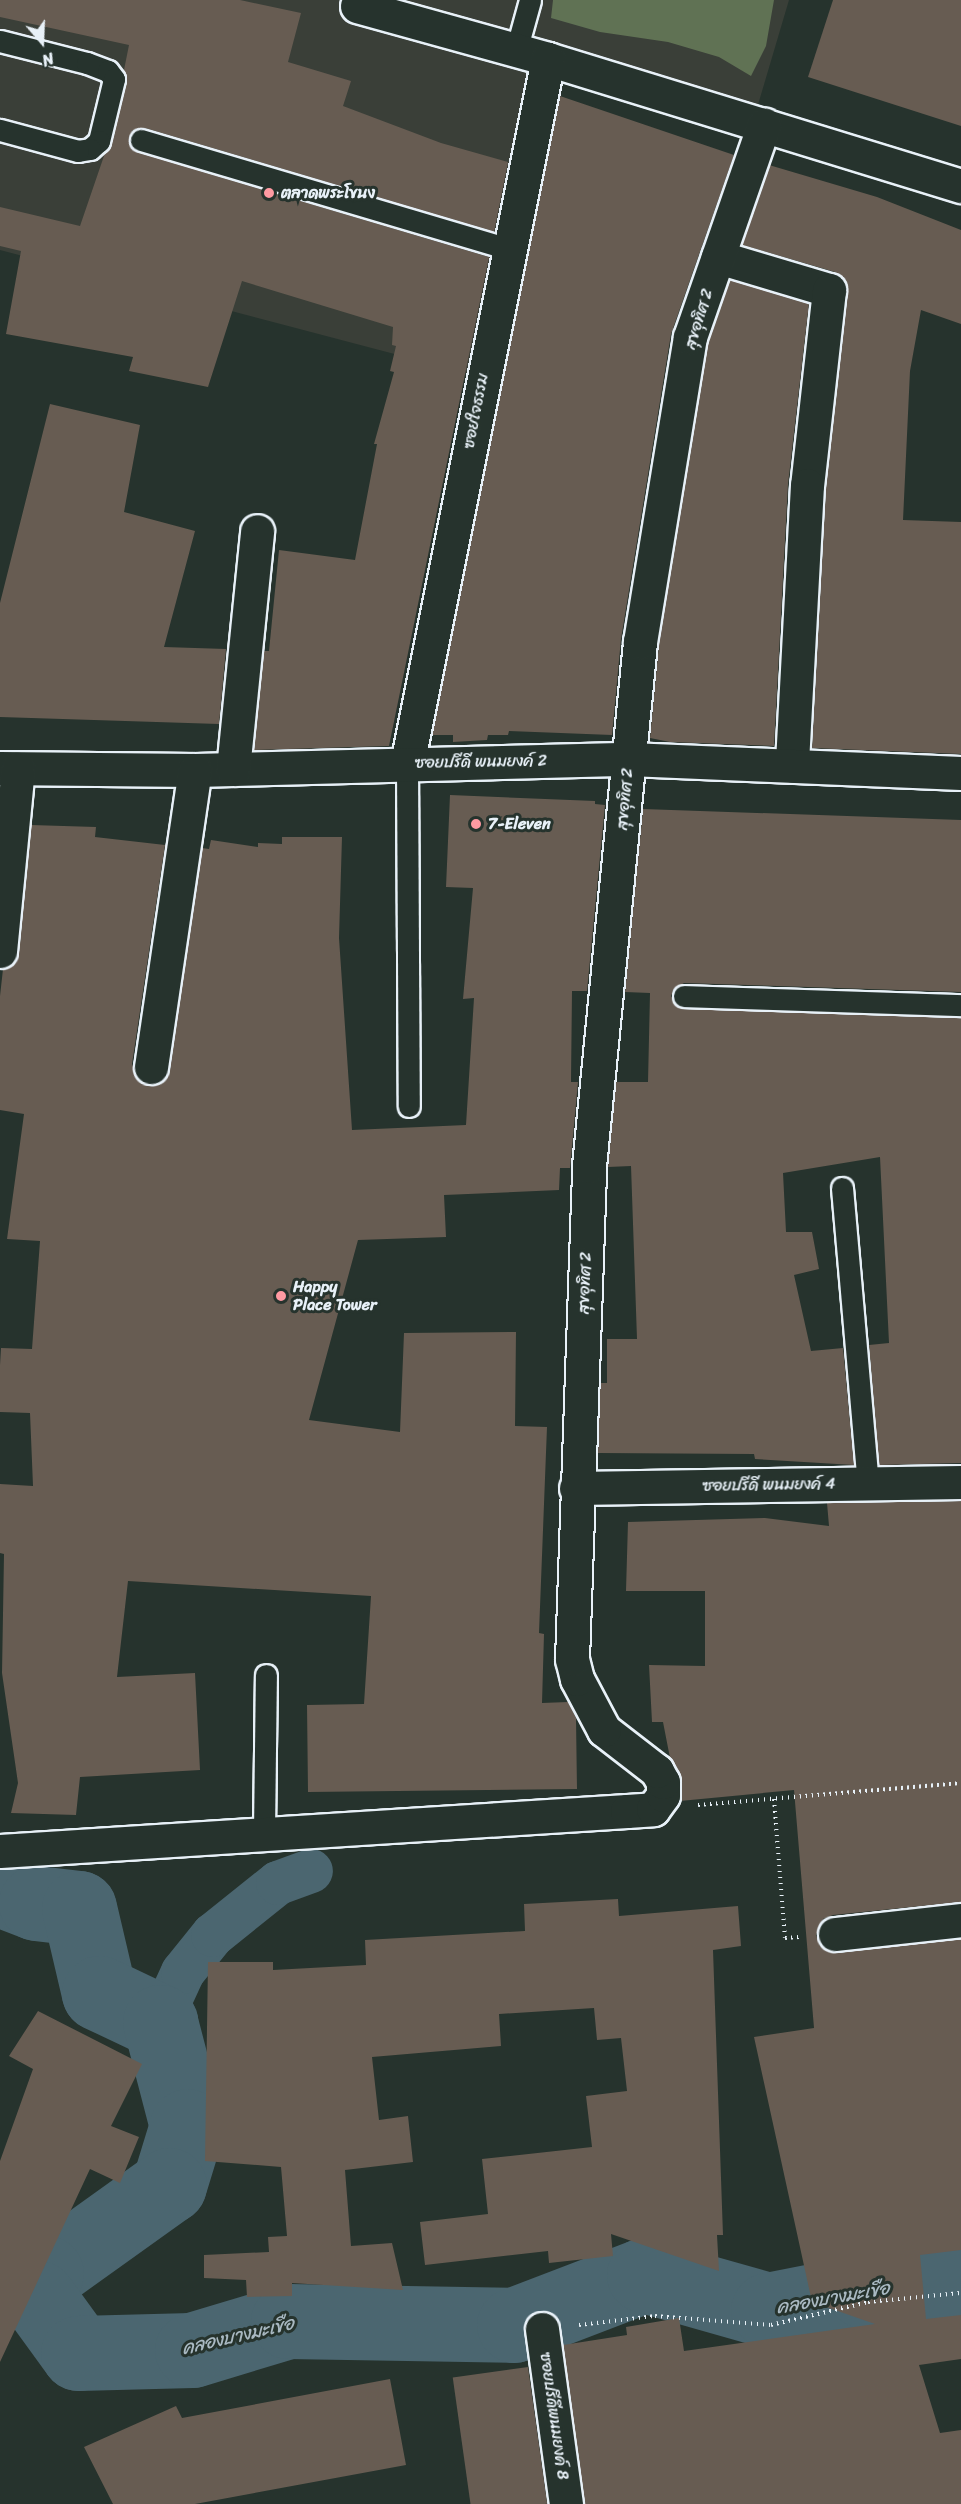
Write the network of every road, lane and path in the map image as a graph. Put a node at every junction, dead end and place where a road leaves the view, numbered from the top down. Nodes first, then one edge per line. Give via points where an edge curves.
1 (530, 0) edge
2 (348, 2) edge
3 (0, 41) edge
4 (516, 51) junction
5 (548, 58) junction
6 (764, 124) junction
7 (0, 130) edge
8 (141, 140) dead end
9 (961, 186) edge
10 (508, 249) junction
11 (718, 257) junction
12 (257, 531) dead end
13 (629, 759) junction
14 (407, 764) junction
15 (792, 766) junction
16 (9, 769) edge
17 (233, 769) junction
18 (195, 770) junction
19 (961, 773) edge
20 (0, 951) edge
21 (684, 996) dead end
22 (961, 1005) edge
23 (151, 1067) dead end
24 (409, 1106) dead end
25 (843, 1188) dead end
26 (961, 1482) edge
27 (868, 1483) junction
28 (576, 1488) junction
29 (266, 1676) dead end
30 (961, 1783) edge
31 (774, 1799) junction
32 (653, 1809) junction
33 (264, 1832) junction
34 (0, 1851) edge
35 (961, 1920) edge
36 (835, 1934) joint
37 (961, 2293) edge
38 (542, 2329) joint
39 (566, 2504) edge

1 - 4 lane
2 - 4 street
3 - 7 lane via 87,63 108,71 114,79 99,141 90,150 78,151
4 - 5 street
5 - 6 street
5 - 10 street, ซอยใจธรรม
6 - 9 street
6 - 11 street, สุขอุทิศ 2
8 - 10 lane
10 - 14 street, ซอยใจธรรม
11 - 13 street, สุขอุทิศ 2 via 690,337 640,642
11 - 15 street via 829,290 807,485
12 - 17 street
13 - 14 street, ซอยปรีดี พนมยงค์ 2
13 - 15 street, ซอยปรีดี พนมยงค์ 2
13 - 28 street, สุขอุทิศ 2 via 590,1166
14 - 17 street, ซอยปรีดี พนมยงค์ 2
14 - 24 lane
15 - 19 street, ซอยปรีดี พนมยงค์ 2
16 - 18 street, ซอยปรีดี พนมยงค์ 2
16 - 20 street
17 - 18 street, ซอยปรีดี พนมยงค์ 2
18 - 23 street
21 - 22 lane
25 - 27 lane
26 - 27 street, ซอยปรีดี พนมยงค์ 4
27 - 28 street, ซอยปรีดี พนมยงค์ 4
28 - 32 street, สุขอุทิศ 2 via 574,1668 604,1730 657,1771 663,1782 663,1795
29 - 33 lane
30 - 31 path
31 - 32 path
31 - 36 path via 785,1938
32 - 33 street
33 - 34 street
35 - 36 street
37 - 38 path via 868,2302 771,2325 655,2316
38 - 39 street, ซอยปรีดีพนมยงค์ 8

